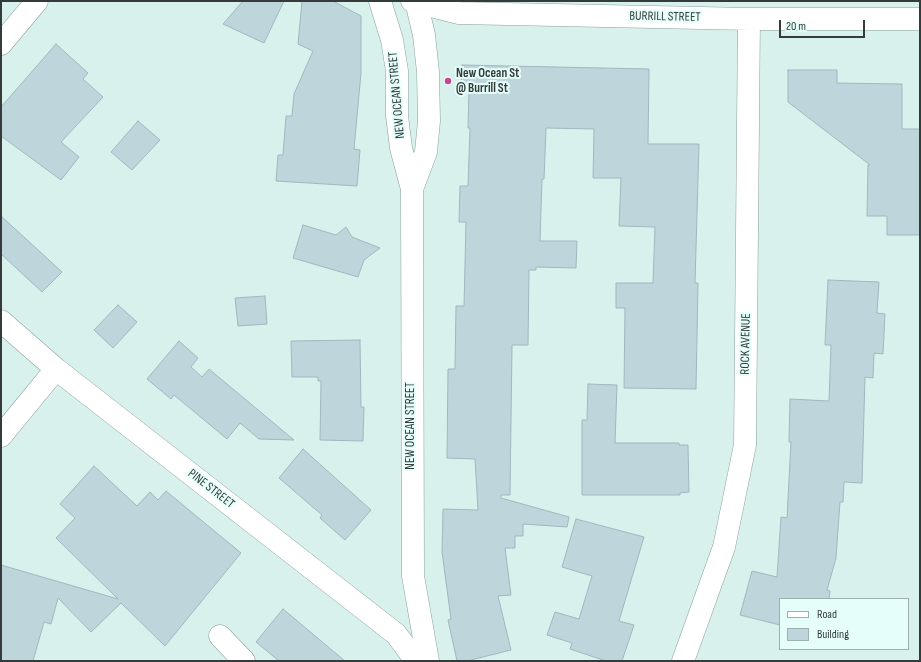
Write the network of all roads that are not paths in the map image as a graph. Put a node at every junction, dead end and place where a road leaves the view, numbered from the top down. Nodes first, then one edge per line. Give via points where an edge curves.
1 (37, 1) edge
2 (380, 1) edge
3 (415, 2) edge
4 (917, 13) edge
5 (749, 18) junction
6 (1, 44) edge
7 (412, 190) junction
8 (1, 321) edge
9 (56, 369) junction
10 (1, 436) edge
11 (220, 636) dead end
12 (244, 661) edge
13 (416, 661) edge
14 (428, 661) edge
15 (683, 661) edge

1 - 6 main road
2 - 7 main road, NEW OCEAN STREET via 392,40 397,71 397,116 401,148
3 - 5 main road, BURRILL STREET via 459,13
3 - 7 main road, NEW OCEAN STREET via 424,35 429,121 426,152
4 - 5 main road, BURRILL STREET
5 - 15 main road, ROCK AVENUE via 745,445 724,547
7 - 14 main road, NEW OCEAN STREET via 413,576
8 - 9 main road, PINE STREET
9 - 10 main road
9 - 13 main road, PINE STREET via 396,634
11 - 12 main road

